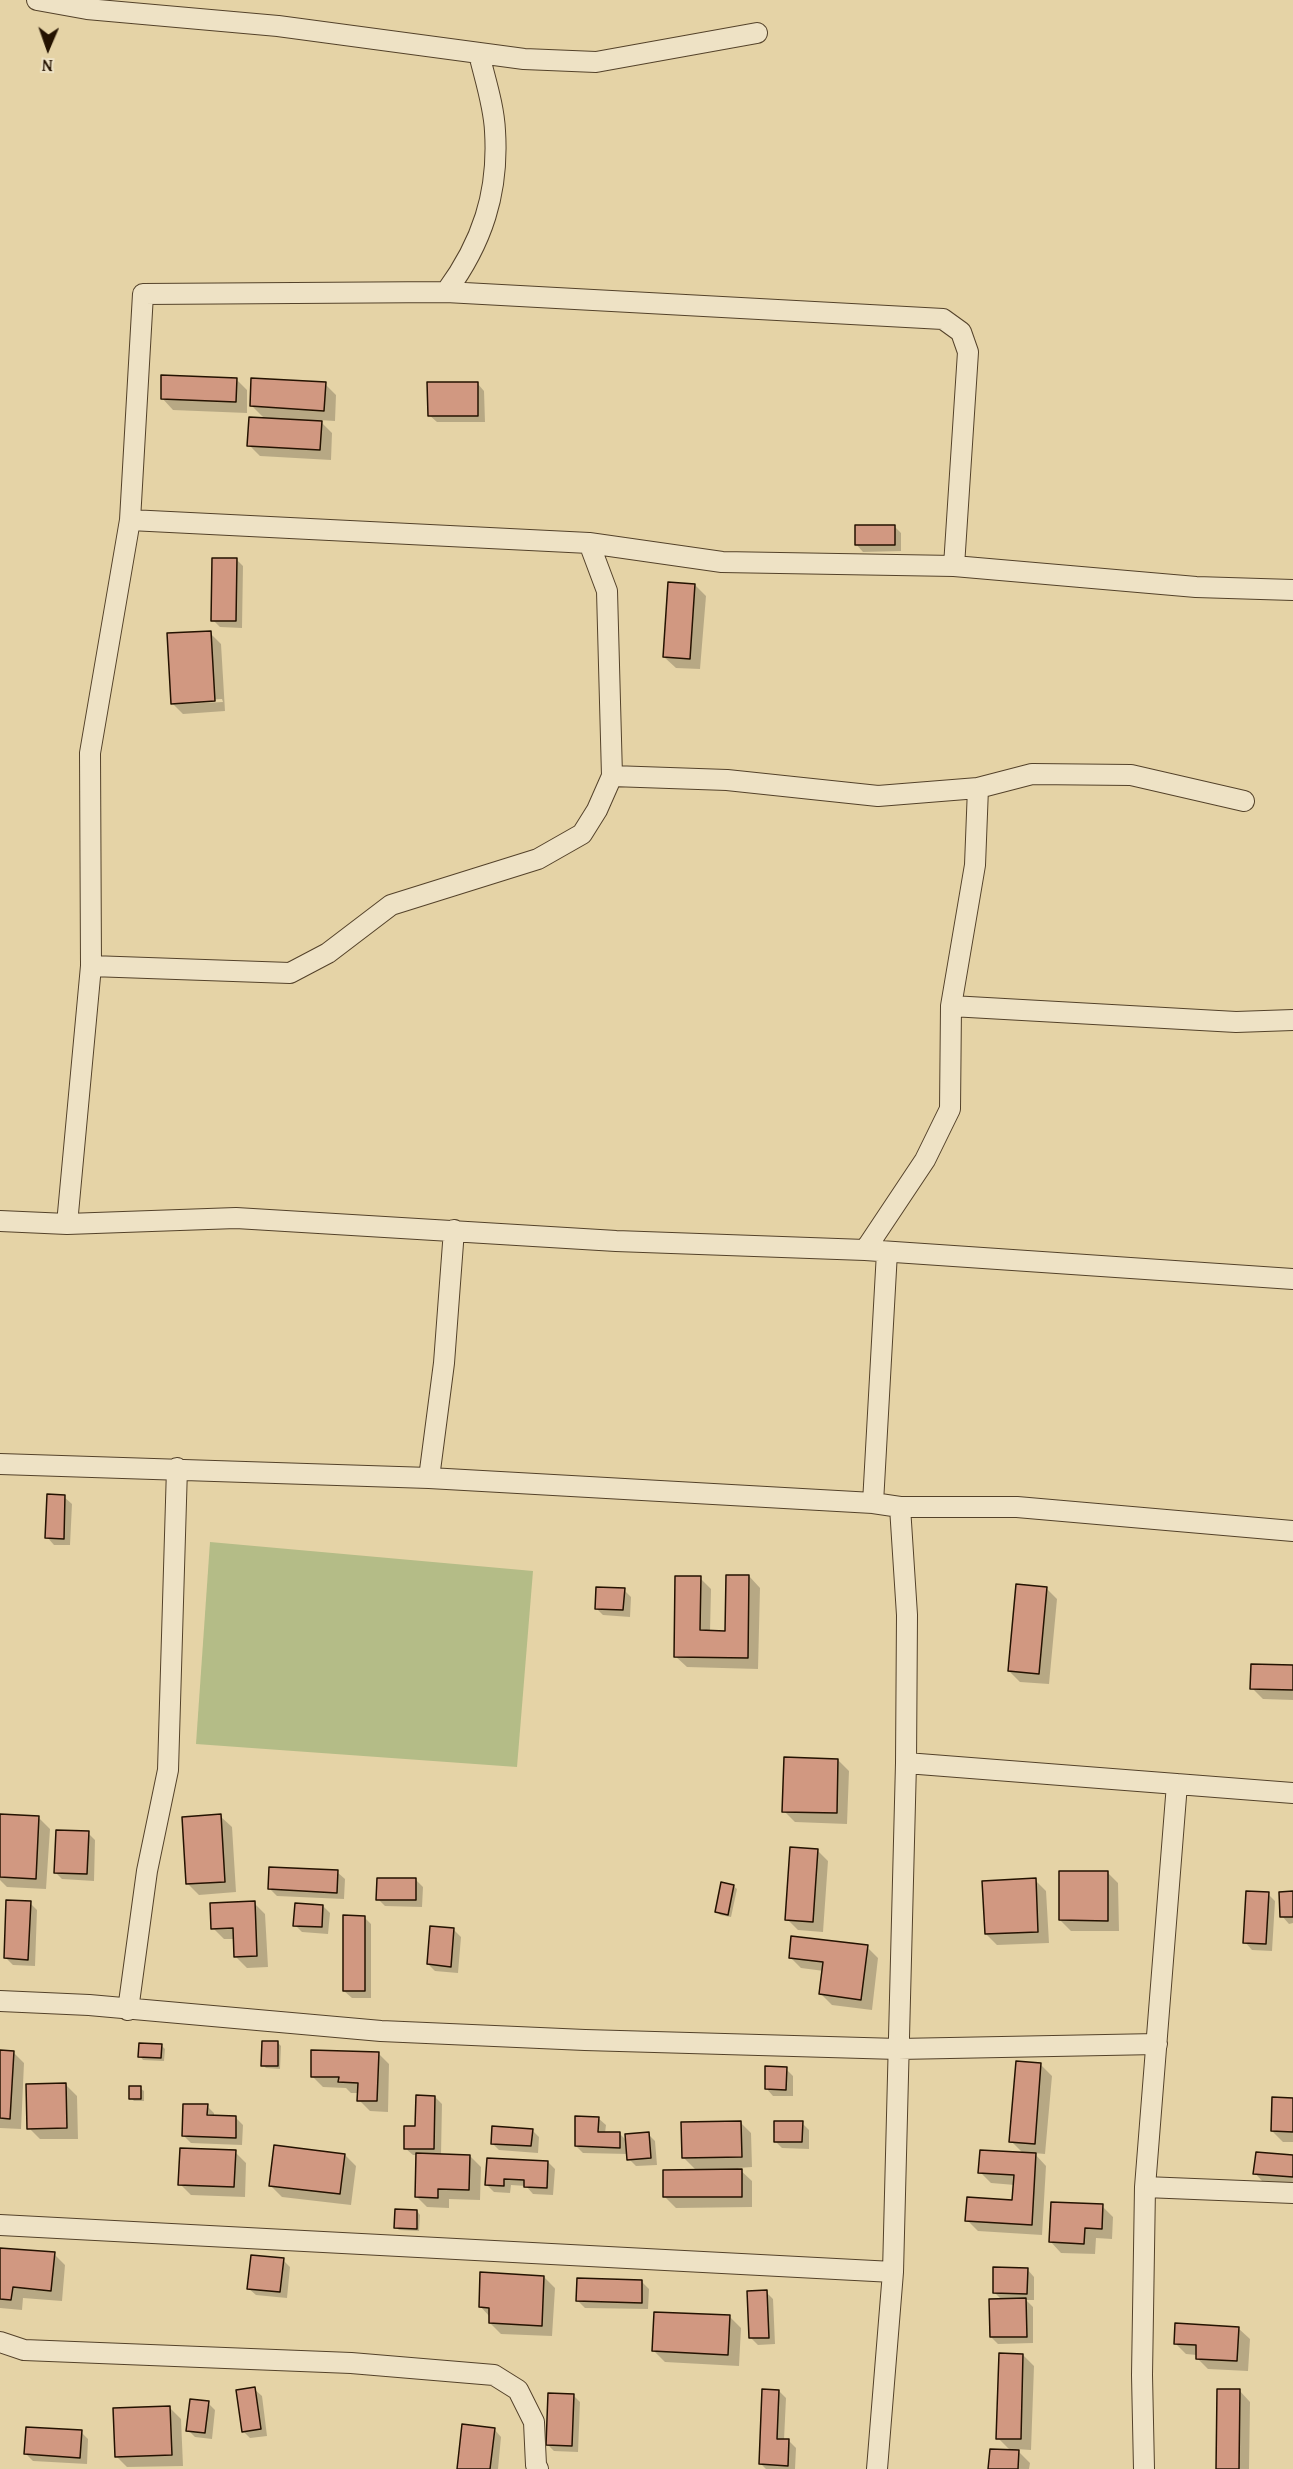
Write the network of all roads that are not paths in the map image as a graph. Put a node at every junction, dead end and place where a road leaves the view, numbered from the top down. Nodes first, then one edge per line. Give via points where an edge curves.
1 (37, 0) edge
2 (758, 33) dead end
3 (479, 54) junction
4 (446, 292) junction
5 (130, 520) junction
6 (589, 543) junction
7 (954, 566) junction
8 (1293, 590) edge
9 (612, 776) junction
10 (978, 788) junction
11 (1244, 801) dead end
12 (91, 966) junction
13 (951, 1006) junction
14 (1293, 1020) edge
15 (0, 1221) edge
16 (67, 1224) junction
17 (454, 1230) junction
18 (865, 1250) junction
19 (886, 1252) junction
20 (1293, 1279) edge
21 (0, 1464) edge
22 (177, 1468) junction
23 (429, 1478) junction
24 (873, 1503) junction
25 (900, 1507) junction
26 (1293, 1531) edge
27 (906, 1764) junction
28 (1177, 1784) junction
29 (1293, 1792) edge
30 (0, 2001) edge
31 (128, 2010) junction
32 (1157, 2044) junction
33 (898, 2049) junction
34 (1145, 2187) junction
35 (1293, 2193) edge
36 (0, 2225) edge
37 (893, 2272) junction
38 (0, 2342) edge
39 (538, 2469) edge
40 (877, 2469) edge
41 (1144, 2469) edge

1 - 3 street via 87,9 278,26
2 - 3 street via 596,62
3 - 4 street via 495,129 495,183 466,264
4 - 5 street via 143,294
4 - 7 street via 943,319 961,332 968,352
5 - 6 street
5 - 12 street via 90,753
6 - 7 street via 722,562
6 - 9 street via 607,591
7 - 8 street via 1196,587
9 - 10 street via 727,780 878,796
9 - 12 street via 582,834 538,859 391,905 328,953 290,973
10 - 11 street via 1032,774 1131,775
10 - 13 street via 975,865
12 - 16 street
13 - 14 street via 1236,1022
13 - 18 street via 950,1109 925,1160
15 - 16 street
16 - 17 street via 236,1218
17 - 18 street via 616,1241
17 - 23 street via 444,1364
18 - 19 street
19 - 20 street
19 - 24 street
21 - 22 street
22 - 23 street
22 - 31 street via 168,1770 147,1871
23 - 24 street
24 - 25 street
25 - 26 street via 1017,1507
25 - 27 street via 907,1614
27 - 28 street
27 - 33 street
28 - 29 street
28 - 32 street
30 - 31 street
31 - 33 street via 381,2031
32 - 33 street
32 - 34 street
33 - 37 street
34 - 35 street
34 - 41 street
36 - 37 street
37 - 40 street
38 - 39 street via 24,2350 351,2363 494,2375 518,2390 534,2422

